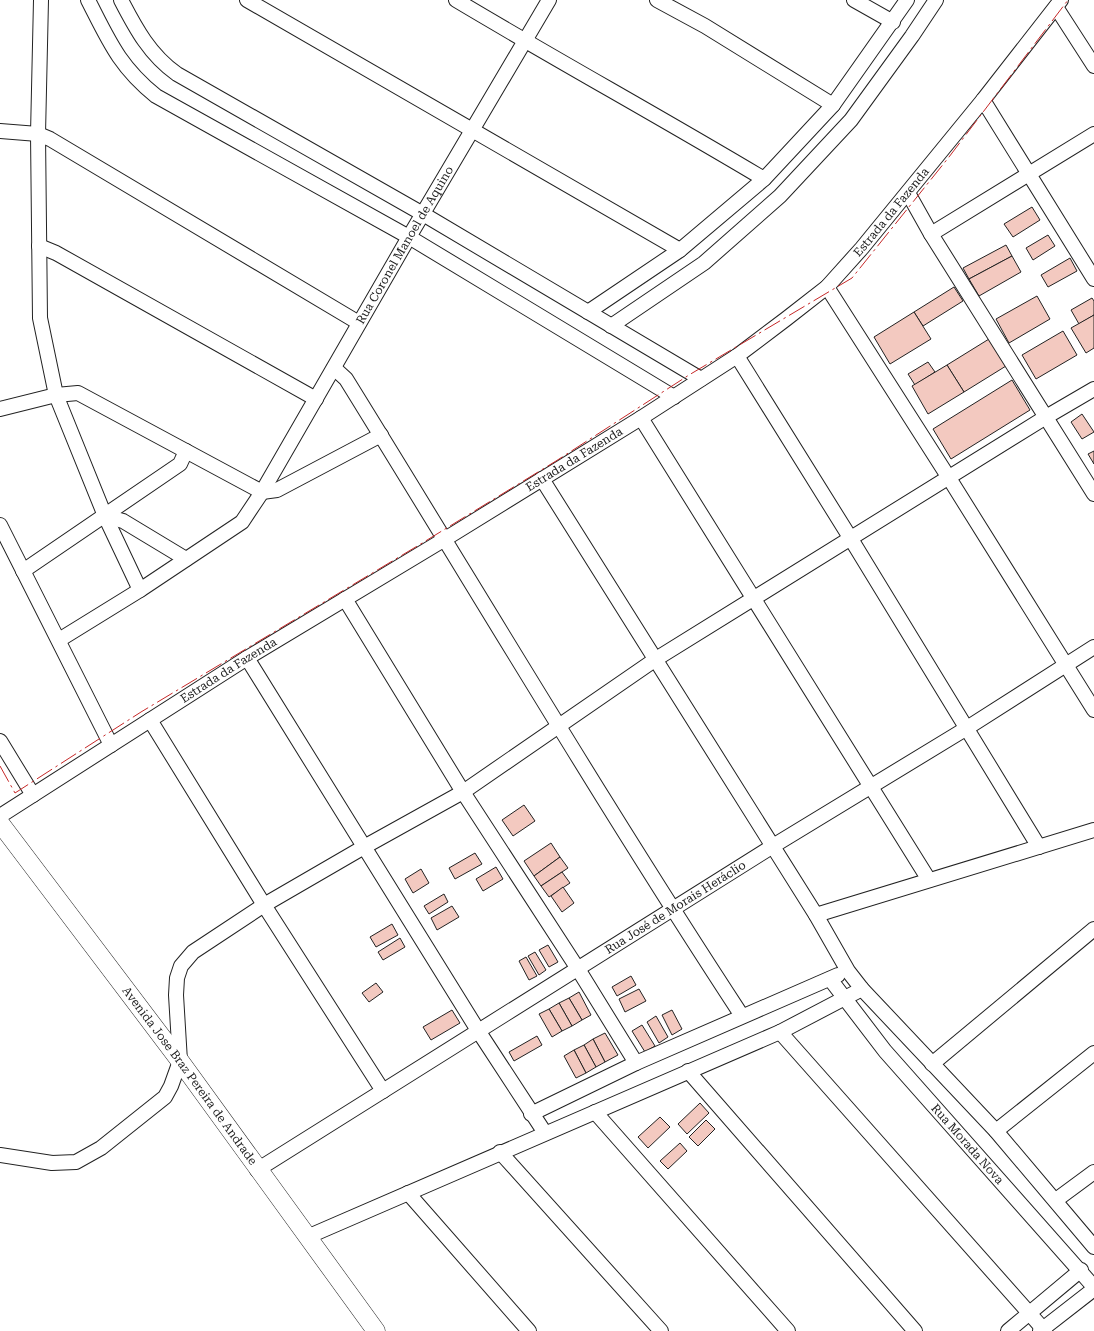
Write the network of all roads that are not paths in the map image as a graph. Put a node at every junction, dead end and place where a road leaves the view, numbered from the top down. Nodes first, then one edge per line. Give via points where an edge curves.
1 (42, 0) edge
2 (88, 0) edge
3 (121, 0) edge
4 (247, 0) edge
5 (456, 0) edge
6 (549, 0) edge
7 (657, 0) edge
8 (854, 0) edge
9 (907, 0) edge
10 (936, 0) edge
11 (1058, 4) edge
12 (893, 22) junction
13 (524, 41) junction
14 (1094, 66) edge
15 (983, 100) junction
16 (833, 105) junction
17 (472, 129) junction
18 (0, 132) edge
19 (38, 134) junction
20 (1094, 134) edge
21 (1028, 174) junction
22 (764, 179) junction
23 (908, 193) junction
24 (423, 214) junction
25 (931, 234) junction
26 (409, 237) junction
27 (39, 246) junction
28 (680, 250) junction
29 (1094, 279) edge
30 (827, 287) junction
31 (588, 312) junction
32 (359, 323) junction
33 (611, 326) junction
34 (737, 356) junction
35 (334, 368) junction
36 (701, 379) junction
37 (1094, 390) edge
38 (56, 396) junction
39 (674, 397) junction
40 (316, 399) junction
41 (0, 409) edge
42 (1046, 417) junction
43 (641, 418) junction
44 (380, 435) junction
45 (186, 451) junction
46 (949, 478) junction
47 (542, 479) junction
48 (262, 492) junction
49 (1094, 494) edge
50 (105, 516) junction
51 (0, 524) edge
52 (445, 539) junction
53 (851, 539) junction
54 (186, 559) junction
55 (24, 571) junction
56 (140, 590) junction
57 (345, 599) junction
58 (753, 599) junction
59 (59, 640) junction
60 (1094, 647) edge
61 (247, 658) junction
62 (656, 659) junction
63 (1067, 665) junction
64 (1094, 710) edge
65 (150, 720) junction
66 (559, 727) junction
67 (967, 728) junction
68 (0, 741) edge
69 (111, 745) junction
70 (872, 788) junction
71 (463, 792) junction
72 (32, 795) junction
73 (0, 816) edge
74 (0, 823) edge
75 (1094, 830) edge
76 (773, 846) junction
77 (364, 847) junction
78 (1038, 847) junction
79 (929, 880) junction
80 (264, 905) junction
81 (672, 910) junction
82 (816, 915) junction
83 (1094, 929) edge
84 (578, 969) junction
85 (848, 971) junction
86 (830, 979) junction
87 (862, 989) junction
88 (844, 998) junction
89 (742, 1016) junction
90 (479, 1032) junction
91 (780, 1032) junction
92 (1094, 1053) edge
93 (180, 1061) junction
94 (636, 1063) junction
95 (932, 1064) junction
96 (688, 1070) junction
97 (383, 1091) junction
98 (595, 1112) junction
99 (532, 1114) junction
100 (996, 1131) junction
101 (545, 1133) junction
102 (500, 1152) junction
103 (0, 1155) edge
104 (257, 1170) junction
105 (1094, 1172) edge
106 (408, 1193) junction
107 (1056, 1200) junction
108 (307, 1237) junction
109 (1094, 1247) edge
110 (1080, 1270) junction
111 (1094, 1288) edge
112 (1029, 1313) junction
113 (1043, 1330) edge
114 (376, 1331) edge
115 (530, 1331) edge
116 (661, 1331) edge
117 (788, 1331) edge
118 (915, 1331) edge
119 (1008, 1331) edge

1 - 19 street
2 - 26 street via 118,57 131,74 156,96
3 - 24 street via 143,41 168,68
4 - 17 street
5 - 13 street
6 - 13 street, Rua Coronel Manoel de Aquino
7 - 16 street
8 - 12 street
9 - 12 street
10 - 33 street via 851,120 780,196 704,262
11 - 14 street
11 - 15 street, Estrada da Fazenda
12 - 16 street
13 - 17 street, Rua Coronel Manoel de Aquino
13 - 22 street
15 - 21 street
15 - 23 street, Estrada da Fazenda
16 - 22 street
17 - 24 street, Rua Coronel Manoel de Aquino
17 - 28 street
18 - 19 street
19 - 27 street
19 - 32 street via 50,138
20 - 21 street
21 - 25 street
21 - 29 street
22 - 28 street
23 - 25 street
23 - 30 street, Estrada da Fazenda
24 - 26 street, Rua Coronel Manoel de Aquino
24 - 31 street
25 - 42 street
26 - 32 street, Rua Coronel Manoel de Aquino
26 - 39 street
27 - 38 street via 40,318
27 - 40 street
28 - 31 street
30 - 34 street, Estrada da Fazenda
30 - 46 street
31 - 33 street
32 - 35 street, Rua Coronel Manoel de Aquino
33 - 36 street
34 - 36 street, Estrada da Fazenda
34 - 53 street
35 - 40 street, Rua Coronel Manoel de Aquino
35 - 44 street via 346,379
36 - 39 street, Estrada da Fazenda
37 - 42 street
38 - 41 street
38 - 45 street via 78,393
38 - 50 street
39 - 43 street, Estrada da Fazenda
40 - 48 street, Rua Coronel Manoel de Aquino
42 - 46 street
42 - 49 street
43 - 47 street, Estrada da Fazenda
43 - 58 street
44 - 48 street via 278,490
44 - 52 street
45 - 48 street
45 - 50 street via 180,464
46 - 53 street
46 - 63 street
47 - 52 street, Estrada da Fazenda
47 - 62 street
48 - 54 street, Rua Coronel Manoel de Aquino via 242,522
50 - 54 street via 123,521
50 - 55 street
50 - 56 street
51 - 55 street
52 - 57 street, Estrada da Fazenda
52 - 66 street
53 - 58 street
53 - 67 street
54 - 56 street, Rua Coronel Manoel de Aquino
55 - 59 street
56 - 59 street, Rua Coronel Manoel de Aquino
57 - 61 street, Estrada da Fazenda
57 - 71 street
58 - 62 street
58 - 70 street
59 - 69 street
60 - 63 street, Rua José de Morais Heráclio
61 - 65 street, Estrada da Fazenda
61 - 77 street
62 - 66 street
62 - 76 street
63 - 64 street
63 - 67 street, Rua José de Morais Heráclio
65 - 69 street, Estrada da Fazenda
65 - 80 street
66 - 71 street
66 - 81 street
67 - 70 street, Rua José de Morais Heráclio
67 - 78 street
68 - 72 street
69 - 72 street, Estrada da Fazenda
70 - 76 street, Rua José de Morais Heráclio
70 - 79 street
71 - 77 street
71 - 84 street
72 - 73 street, Estrada da Fazenda
74 - 93 main road, Avenida Jose Braz Pereira de Andrade
75 - 78 street
76 - 81 street, Rua José de Morais Heráclio
76 - 82 street
77 - 80 street
77 - 90 street
78 - 79 street
79 - 82 street
80 - 93 street via 193,952 181,966 176,995
80 - 97 street
81 - 84 street, Rua José de Morais Heráclio
81 - 89 street
82 - 85 street
83 - 95 street
84 - 90 street, Rua José de Morais Heráclio
84 - 94 street
85 - 86 street
85 - 87 street
86 - 88 street, Rua Morada Nova
86 - 89 street
87 - 88 street
87 - 95 street
88 - 91 street
88 - 110 street, Rua Morada Nova via 885,1051
89 - 94 street
90 - 97 street, Rua José de Morais Heráclio
90 - 99 street
91 - 96 street
91 - 112 street
92 - 100 street
93 - 103 street via 165,1097 85,1158 76,1162 52,1163
93 - 104 main road, Avenida Jose Braz Pereira de Andrade
94 - 99 street
95 - 100 street
96 - 98 street
96 - 118 street
97 - 104 street, Rua José de Morais Heráclio
98 - 101 street
98 - 117 street
99 - 101 street
100 - 107 street
101 - 102 street
102 - 106 street
102 - 116 street
104 - 108 main road, Avenida Jose Braz Pereira de Andrade
105 - 107 street
106 - 108 street
106 - 115 street
107 - 109 street
108 - 114 main road, Avenida Jose Braz Pereira de Andrade
110 - 111 street, Rua Morada Nova
110 - 112 street
111 - 113 street
112 - 113 street
112 - 119 street

